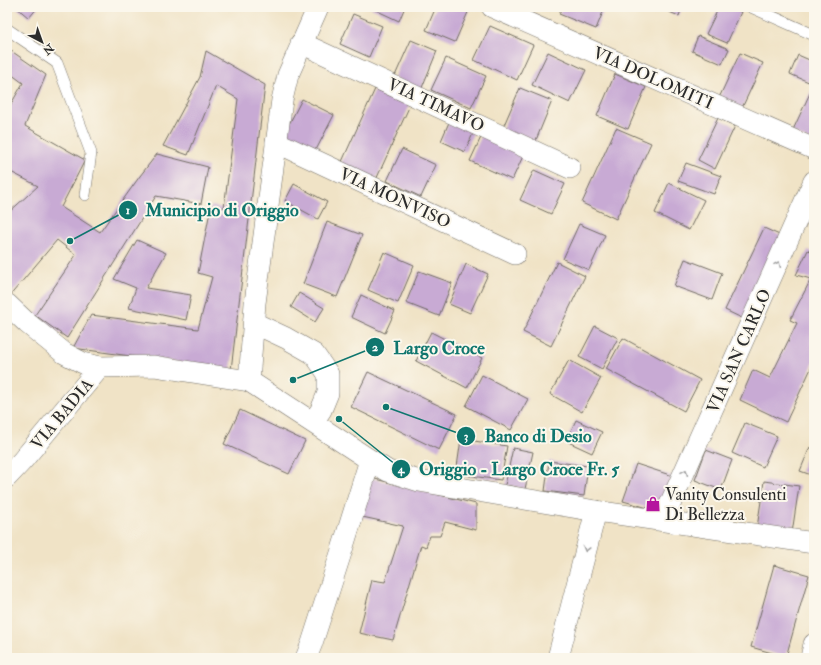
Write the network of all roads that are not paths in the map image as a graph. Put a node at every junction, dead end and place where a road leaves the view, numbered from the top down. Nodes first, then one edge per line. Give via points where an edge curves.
1 (318, 7) edge
2 (492, 7) edge
3 (751, 7) edge
4 (7, 29) edge
5 (814, 35) edge
6 (301, 43) junction
7 (276, 142) junction
8 (814, 149) edge
9 (570, 168) dead end
10 (814, 181) edge
11 (85, 196) dead end
12 (806, 222) edge
13 (515, 254) dead end
14 (7, 304) edge
15 (254, 322) junction
16 (100, 367) junction
17 (249, 381) junction
18 (313, 422) junction
19 (15, 456) edge
20 (370, 460) junction
21 (7, 477) edge
22 (596, 511) junction
23 (664, 520) junction
24 (814, 543) edge
25 (814, 644) edge
26 (306, 658) edge
27 (558, 658) edge
28 (811, 658) edge

1 - 6 street
2 - 8 street, VIA DOLOMITI
3 - 5 lane
4 - 11 lane via 57,63 91,153
6 - 7 street via 288,75
6 - 9 street, VIA TIMAVO
7 - 13 street, VIA MONVISO
7 - 15 street
10 - 12 street, VIA SAN CARLO
23 -> 12 street, VIA SAN CARLO
14 - 16 street via 64,353 83,363
15 - 17 street
15 - 18 street via 314,354 328,374 328,393
16 - 17 street via 154,366
16 - 19 street, VIA BADIA
17 - 18 street
18 - 20 street
19 - 21 street, VIA BADIA
20 - 22 street via 388,471 419,480
20 - 26 street
22 - 23 street
22 -> 27 street
23 - 24 street
25 - 28 street

